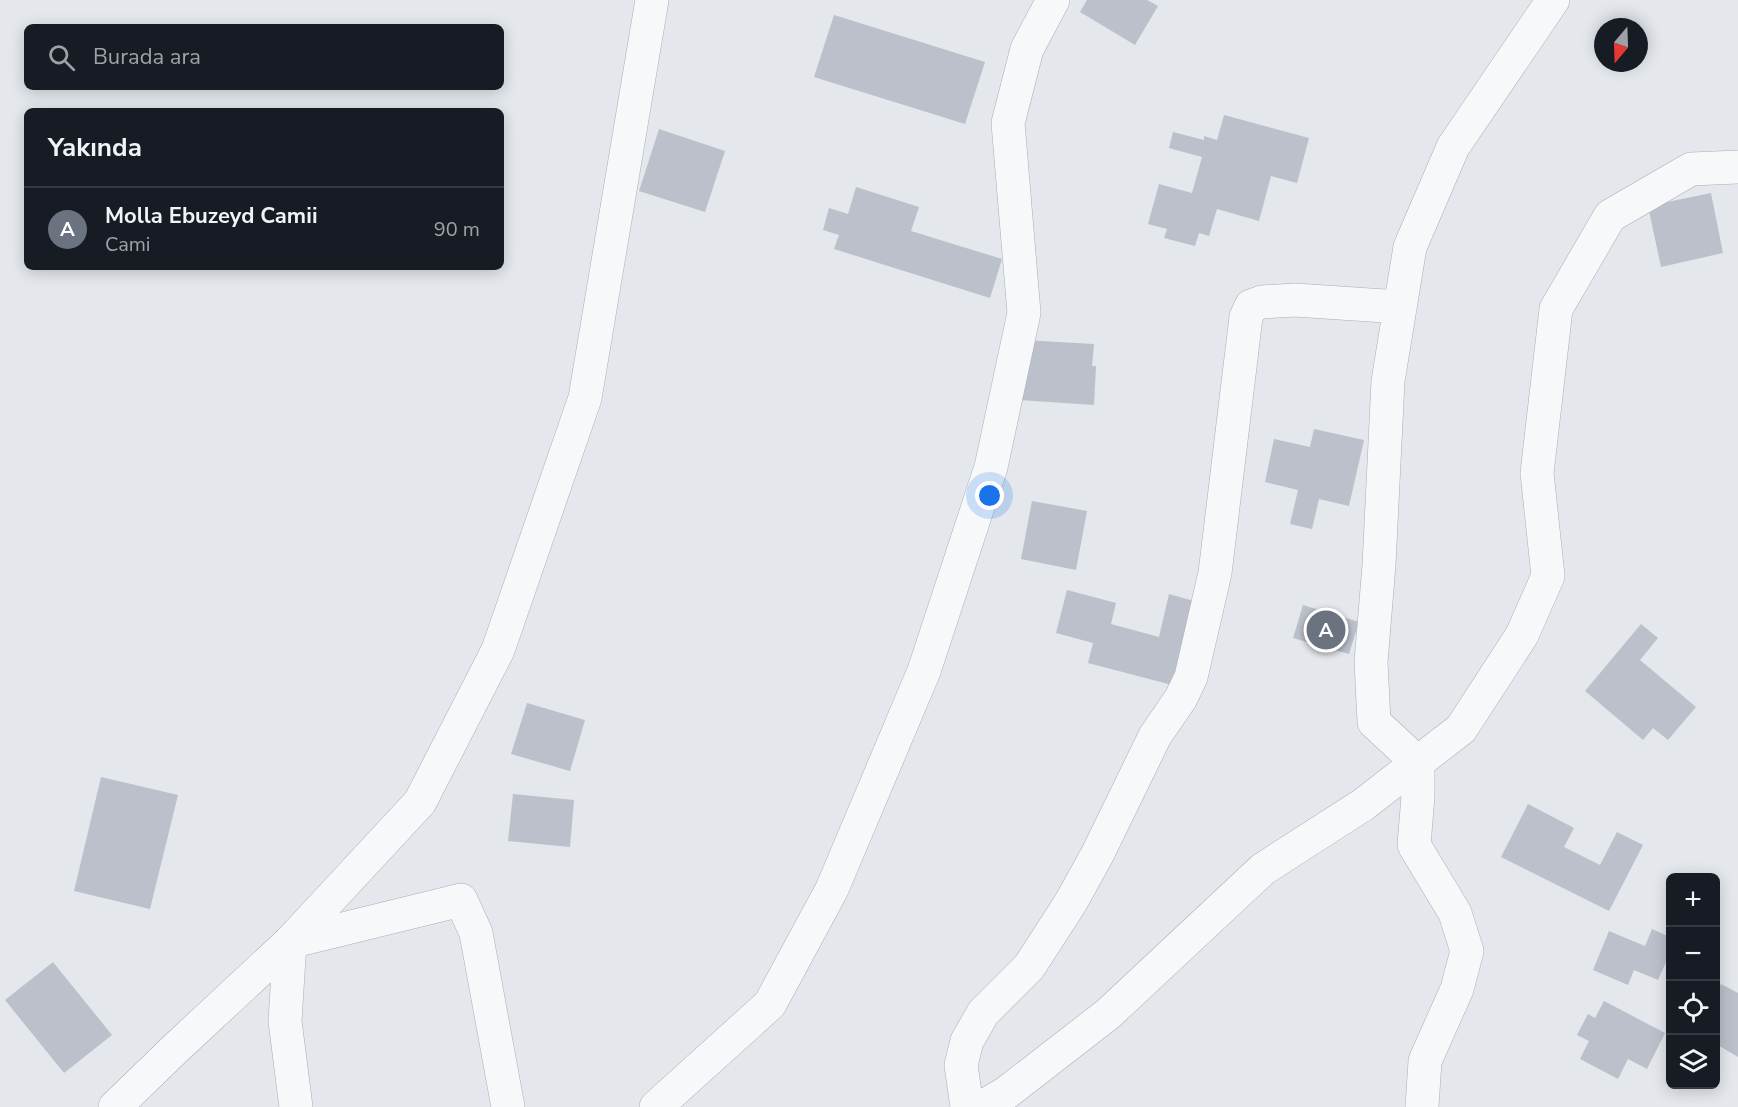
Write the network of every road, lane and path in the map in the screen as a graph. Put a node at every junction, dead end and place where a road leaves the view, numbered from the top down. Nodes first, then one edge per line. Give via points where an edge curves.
1 (652, 0) edge
2 (1053, 0) edge
3 (1553, 0) edge
4 (1738, 167) edge
5 (1400, 308) junction
6 (1418, 763) junction
7 (290, 942) junction
8 (115, 1107) edge
9 (296, 1107) edge
10 (508, 1107) edge
11 (656, 1107) edge
12 (967, 1107) edge
13 (982, 1107) edge
14 (1422, 1107) edge

1 - 7 street via 585,399 498,650 420,802
2 - 11 street via 1028,49 1008,123 1024,313 991,467 924,671 832,889 770,1004
3 - 5 street via 1454,147 1410,247
4 - 6 street via 1691,169 1610,216 1556,309 1537,473 1548,576 1522,635 1461,729
5 - 6 street via 1388,381 1371,662 1374,722
5 - 12 street via 1295,300 1251,306 1246,316 1215,573 1191,677 1155,736 1071,902 1029,966 983,1013 967,1041 961,1065
6 - 13 street via 1364,804 1263,869 1108,1014
6 - 14 street via 1414,845 1455,913 1467,951 1457,989 1425,1061
7 - 8 street
7 - 9 street via 285,1022
7 - 10 street via 461,900 476,933

